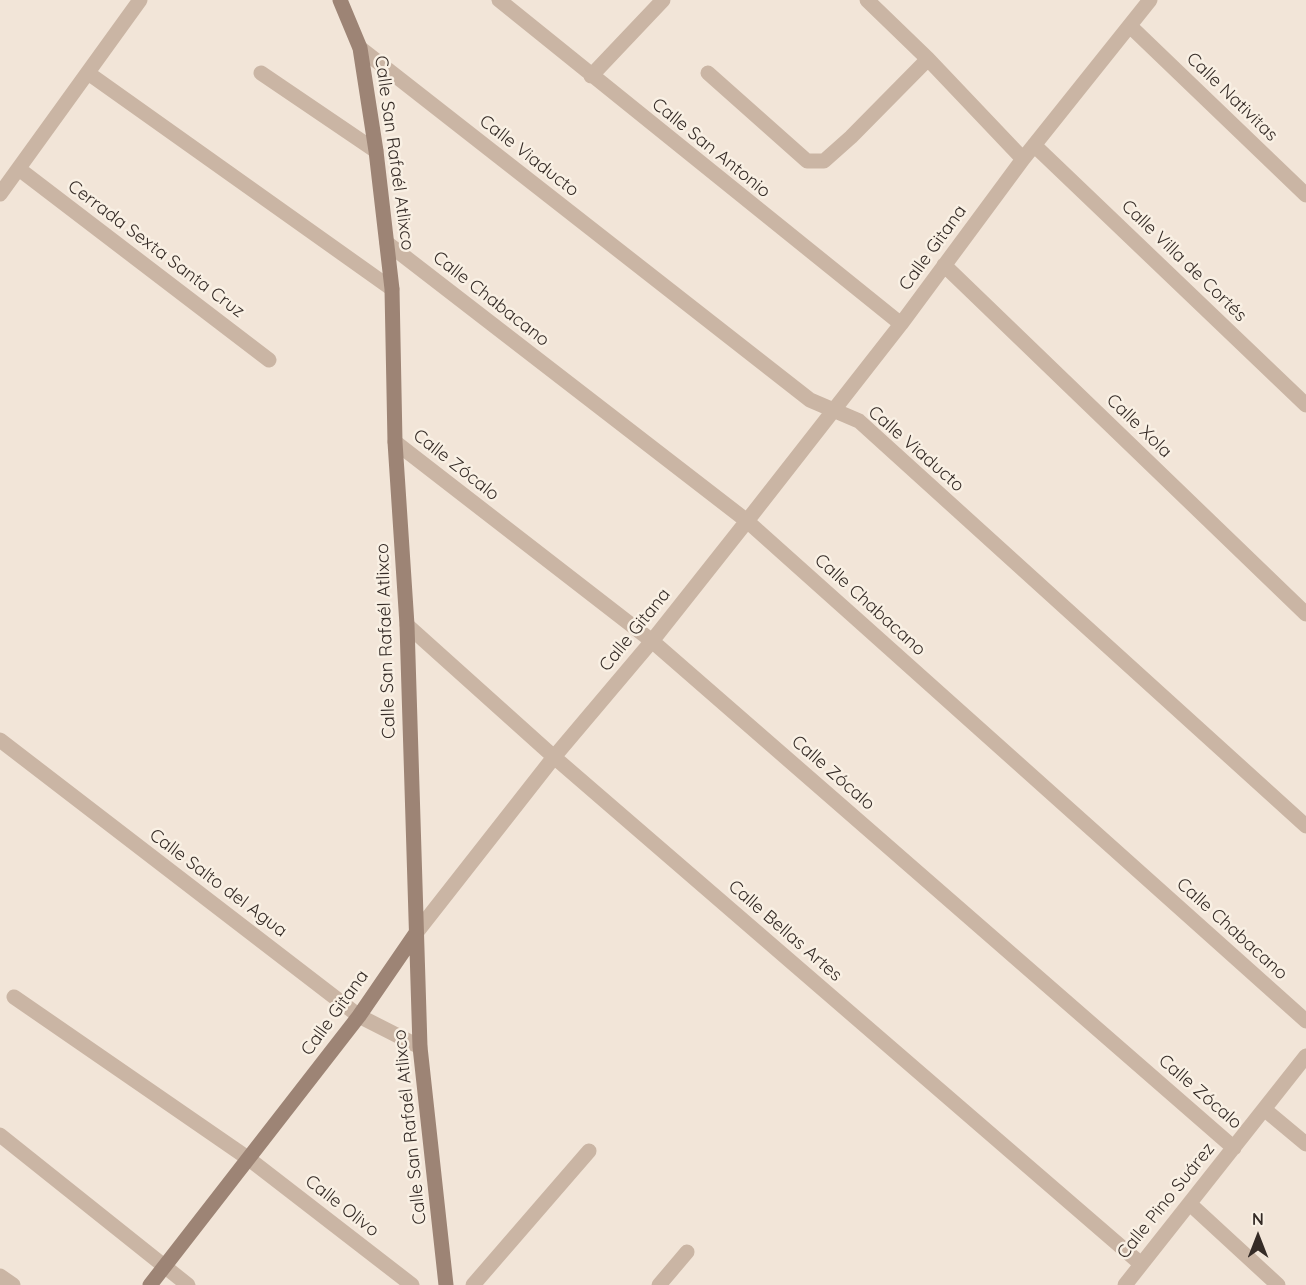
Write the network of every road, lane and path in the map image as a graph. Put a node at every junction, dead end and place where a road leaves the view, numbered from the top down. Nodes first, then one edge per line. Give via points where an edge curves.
1 (140, 0) edge
2 (340, 0) edge
3 (499, 0) edge
4 (663, 0) edge
5 (867, 0) edge
6 (1150, 0) edge
7 (1130, 26) junction
8 (360, 48) junction
9 (928, 59) junction
10 (88, 73) junction
11 (261, 73) dead end
12 (708, 73) dead end
13 (591, 76) junction
14 (1034, 145) junction
15 (375, 151) junction
16 (1023, 159) junction
17 (20, 169) junction
18 (0, 194) edge
19 (1306, 195) edge
20 (387, 243) junction
21 (944, 265) junction
22 (392, 289) junction
23 (901, 324) junction
24 (269, 360) dead end
25 (1306, 405) edge
26 (833, 409) junction
27 (395, 442) junction
28 (747, 521) junction
29 (1306, 614) edge
30 (406, 625) junction
31 (652, 641) junction
32 (0, 740) edge
33 (554, 757) junction
34 (1306, 826) edge
35 (416, 933) junction
36 (14, 997) dead end
37 (359, 1016) junction
38 (1306, 1021) edge
39 (420, 1047) junction
40 (1306, 1056) edge
41 (1264, 1109) junction
42 (0, 1135) edge
43 (1306, 1144) edge
44 (1234, 1148) junction
45 (589, 1151) dead end
46 (249, 1159) junction
47 (1190, 1204) junction
48 (687, 1252) dead end
49 (1141, 1264) junction
50 (165, 1266) junction
51 (0, 1276) edge
52 (13, 1285) edge
53 (150, 1285) edge
54 (188, 1285) edge
55 (412, 1285) edge
56 (446, 1285) edge
57 (473, 1285) edge
58 (658, 1285) edge
59 (1125, 1285) edge
60 (1278, 1285) edge

1 - 10 street
2 - 8 street, Calle San Rafaél Atlixco
3 - 13 street, Calle San Antonio
4 - 13 street
5 - 9 street
6 - 7 street, Calle Gitana
7 - 14 street, Calle Gitana
7 - 19 street, Calle Nativitas
8 - 15 street, Calle San Rafaél Atlixco
8 - 26 street, Calle Viaducto via 810,400
9 - 12 street via 824,161 807,161
9 - 16 street
10 - 17 street
10 - 22 street
11 - 15 street
13 - 23 street, Calle San Antonio
14 - 16 street, Calle Gitana
14 - 25 street, Calle Villa de Cortés
15 - 20 street, Calle San Rafaél Atlixco
16 - 21 street, Calle Gitana
17 - 18 street
17 - 24 street, Cerrada Sexta Santa Cruz
20 - 22 street, Calle San Rafaél Atlixco
20 - 28 street, Calle Chabacano
21 - 23 street, Calle Gitana
21 - 29 street, Calle Xola
22 - 27 street, Calle San Rafaél Atlixco
23 - 26 street, Calle Gitana
26 - 28 street, Calle Gitana
26 - 34 street, Calle Viaducto via 859,421
27 - 30 street, Calle San Rafaél Atlixco
27 - 31 street, Calle Zócalo
28 - 31 street, Calle Gitana
28 - 38 street, Calle Chabacano
30 - 33 street, Calle Bellas Artes
30 - 35 street, Calle San Rafaél Atlixco
31 - 33 street, Calle Gitana
31 - 44 street, Calle Zócalo
32 - 37 street, Calle Salto del Agua
33 - 35 street, Calle Gitana
33 - 49 street, Calle Bellas Artes
35 - 37 street, Calle Gitana
35 - 39 street, Calle San Rafaél Atlixco
36 - 46 street, Calle Olivo
37 - 39 street, Calle Salto del Agua
37 - 46 street, Calle Gitana
39 - 56 street, Calle San Rafaél Atlixco
40 - 41 street, Calle Pino Suárez
41 - 43 street
41 - 44 street, Calle Pino Suárez
42 - 50 street
44 - 47 street, Calle Pino Suárez
45 - 57 street
46 - 50 street, Calle Gitana
46 - 55 street, Calle Olivo
47 - 49 street, Calle Pino Suárez
47 - 60 street
48 - 58 street
49 - 59 street, Calle Pino Suárez
50 - 53 street, Calle Gitana
50 - 54 street
51 - 52 street

